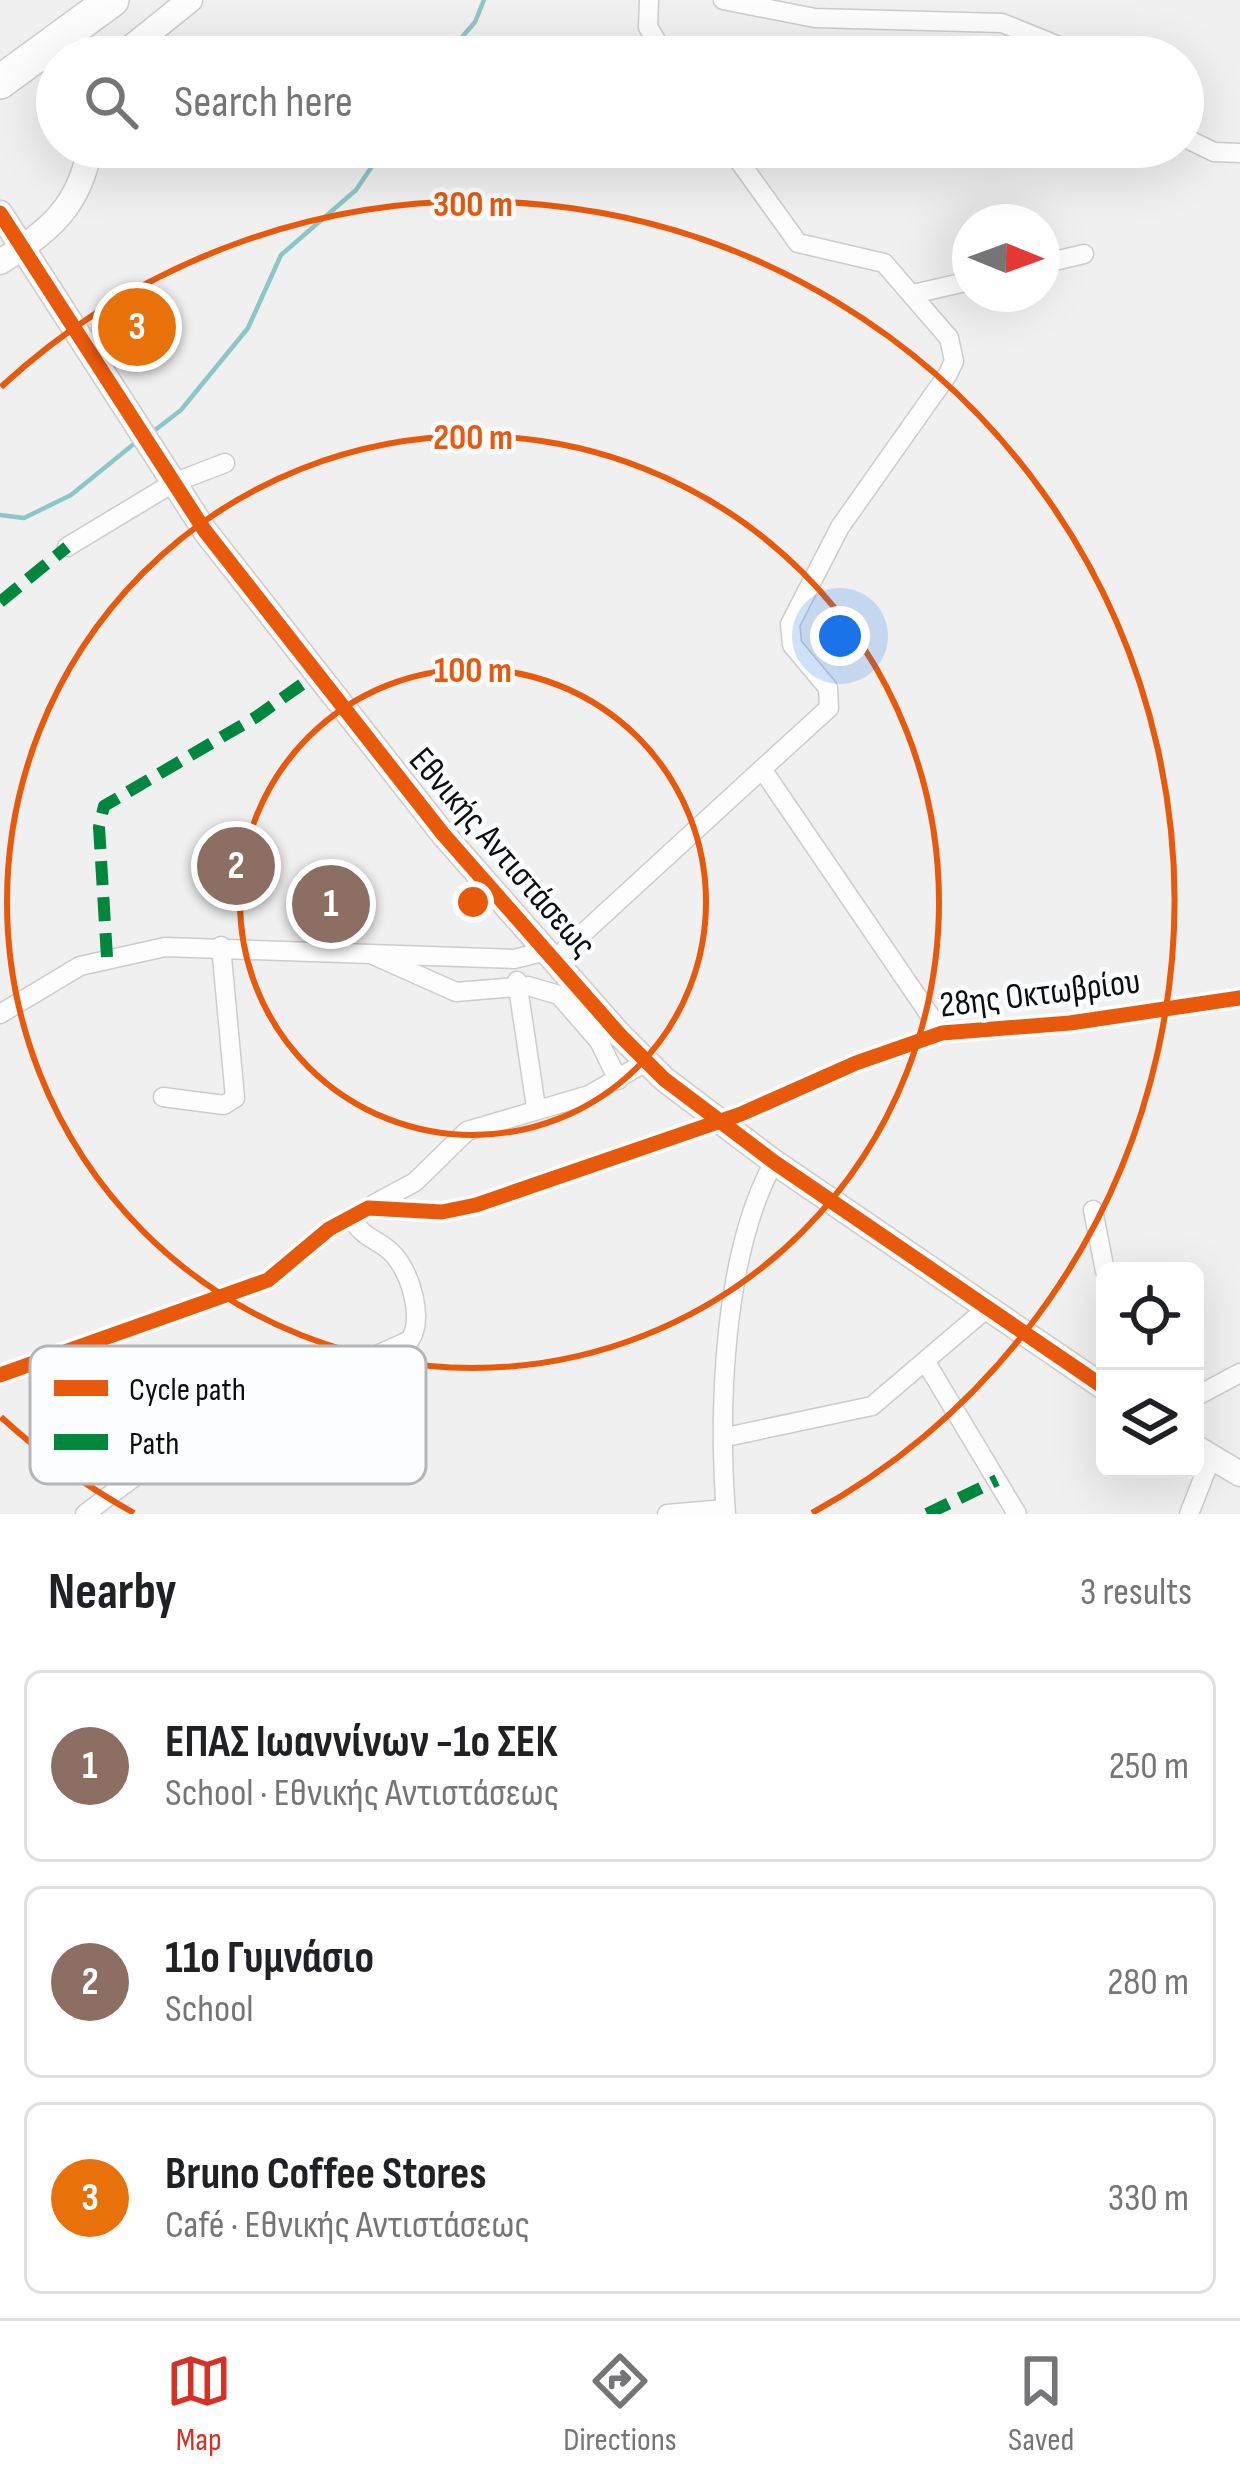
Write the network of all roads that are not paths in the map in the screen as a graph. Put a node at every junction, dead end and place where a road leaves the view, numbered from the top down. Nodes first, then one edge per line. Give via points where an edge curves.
1 (112, 0) edge
2 (190, 0) edge
3 (649, 0) edge
4 (723, 0) edge
5 (61, 36) edge
6 (145, 36) edge
7 (653, 36) edge
8 (1034, 36) edge
9 (36, 54) edge
10 (5, 76) edge
11 (1204, 148) edge
12 (1240, 153) edge
13 (84, 168) edge
14 (744, 168) edge
15 (0, 213) edge
16 (24, 247) junction
17 (1084, 254) dead end
18 (1060, 260) edge
19 (0, 262) edge
20 (952, 285) edge
21 (914, 294) junction
22 (225, 463) dead end
23 (173, 483) junction
24 (67, 548) dead end
25 (762, 769) junction
26 (220, 946) junction
27 (368, 950) junction
28 (550, 956) junction
29 (514, 959) junction
30 (518, 988) junction
31 (1240, 998) edge
32 (0, 1015) edge
33 (942, 1033) junction
34 (646, 1063) junction
35 (618, 1080) junction
36 (163, 1096) dead end
37 (536, 1107) junction
38 (719, 1121) junction
39 (774, 1162) junction
40 (1094, 1210) dead end
41 (359, 1212) junction
42 (1103, 1262) edge
43 (986, 1309) junction
44 (83, 1346) edge
45 (392, 1346) edge
46 (30, 1364) edge
47 (927, 1364) junction
48 (1240, 1373) edge
49 (0, 1375) edge
50 (1096, 1382) edge
51 (1204, 1392) edge
52 (726, 1437) junction
53 (1204, 1453) edge
54 (1240, 1474) edge
55 (1197, 1478) edge
56 (124, 1484) edge
57 (726, 1512) edge
58 (85, 1514) edge
59 (667, 1514) edge
60 (1017, 1514) edge
61 (1189, 1514) edge

1 - 5 highway
2 - 6 street
3 - 7 street
4 - 8 street via 829,19 1002,23
9 - 10 highway
11 - 12 street
13 - 16 street via 74,202
14 - 21 street via 798,243 874,257
15 - 16 street, Εθνικής Αντιστάσεως
16 - 19 street
16 - 23 street, Εθνικής Αντιστάσεως
17 - 18 street
20 - 21 street
21 - 25 street via 952,343 953,366 839,527 797,609 792,645 828,688 829,708
22 - 23 street
23 - 24 street
23 - 28 street, Εθνικής Αντιστάσεως via 377,755
25 - 28 street
25 - 33 street
26 - 27 street
26 - 32 street via 107,957 70,970
26 - 36 street via 235,1098 224,1105
27 - 29 street
27 - 30 street via 447,990
28 - 29 street
28 - 34 street, Εθνικής Αντιστάσεως
29 - 30 street
30 - 35 street via 542,988 568,1003
30 - 37 street
31 - 33 street, 28ης Οκτωβρίου
33 - 38 street, 28ης Οκτωβρίου
34 - 35 street
34 - 38 street, Εθνικής Αντιστάσεως
35 - 37 street
37 - 41 street via 467,1131 415,1182
38 - 39 street, Εθνικής Αντιστάσεως
38 - 41 street, 28ης Οκτωβρίου via 455,1211
39 - 43 street, Εθνικής Αντιστάσεως
39 - 52 street via 742,1238
40 - 42 street
41 - 44 street via 268,1280
41 - 45 street via 362,1236 397,1258 418,1315 413,1336
43 - 47 street
43 - 50 street, Εθνικής Αντιστάσεως
46 - 49 street
47 - 52 street via 863,1411
47 - 60 street
48 - 51 street
52 - 57 street
53 - 54 street
55 - 61 street
56 - 58 street
57 - 59 street

